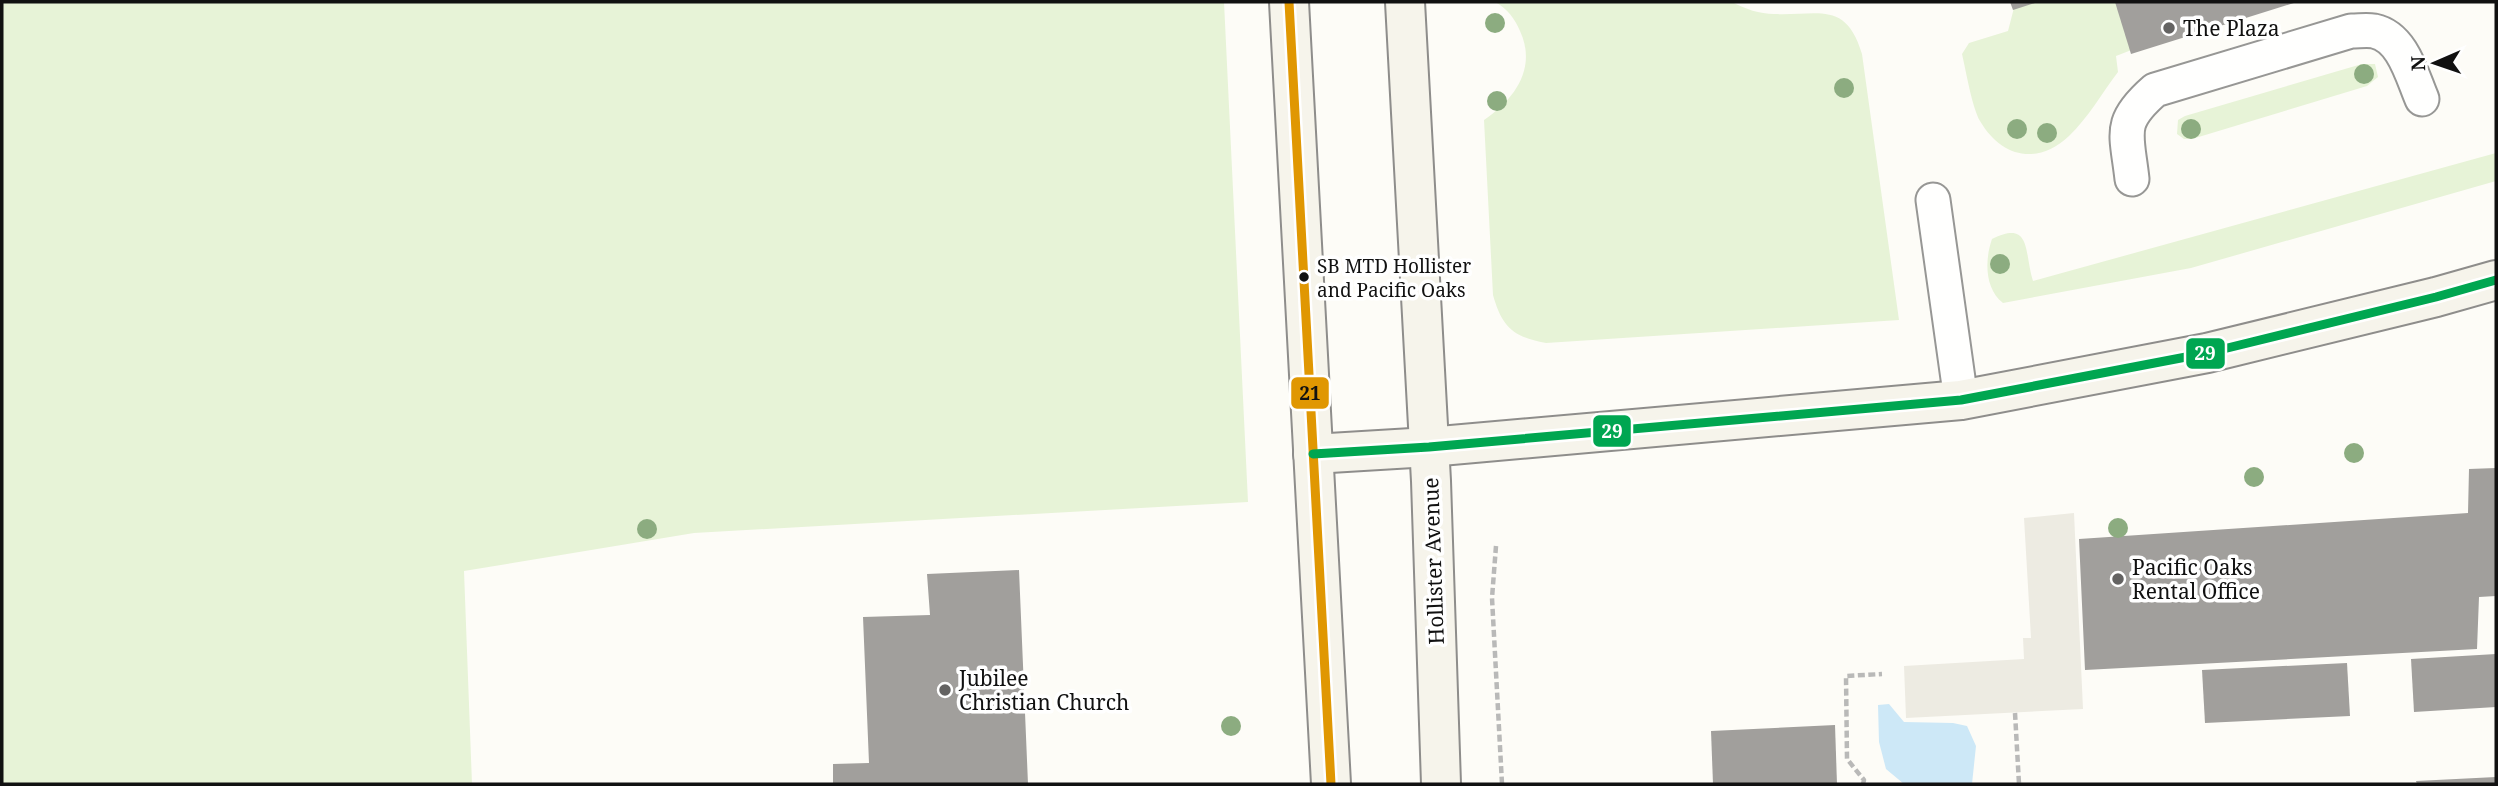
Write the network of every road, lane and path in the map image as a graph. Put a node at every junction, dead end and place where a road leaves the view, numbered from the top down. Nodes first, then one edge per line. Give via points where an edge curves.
1 (1289, 2) edge
2 (1405, 2) edge
3 (2422, 99) dead end
4 (2132, 179) dead end
5 (1933, 200) dead end
6 (2496, 280) edge
7 (1961, 400) junction
8 (1429, 447) junction
9 (1313, 454) junction
10 (1496, 547) dead end
11 (1882, 674) dead end
12 (2015, 713) dead end
13 (1331, 784) edge
14 (1441, 784) edge
15 (1502, 784) edge
16 (1863, 784) edge
17 (2019, 784) edge

1 - 9 main road
2 - 8 main road, Hollister Avenue
3 - 4 lane via 2393,40 2376,31 2351,30 2155,90 2129,117
5 - 7 lane
6 - 7 main road via 2207,353
7 - 8 main road
8 - 9 main road
8 - 14 main road, Hollister Avenue
9 - 13 main road
10 - 15 path via 1492,598
11 - 16 path via 1846,676 1847,759
12 - 17 path

